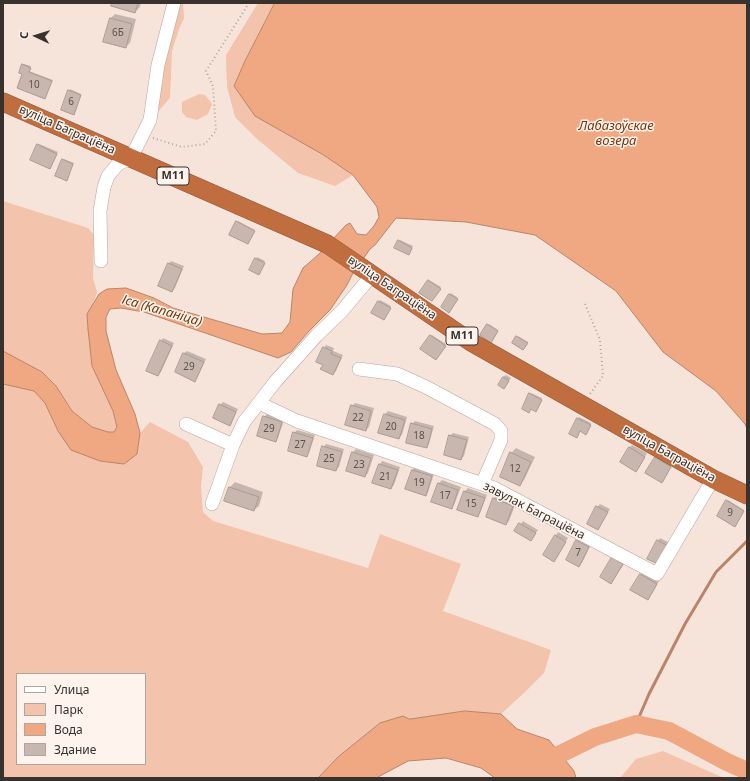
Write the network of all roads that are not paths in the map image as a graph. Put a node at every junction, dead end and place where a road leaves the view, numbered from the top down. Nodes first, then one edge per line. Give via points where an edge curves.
1 (174, 3) edge
2 (3, 102) edge
3 (131, 158) junction
4 (101, 261) dead end
5 (366, 270) junction
6 (359, 369) dead end
7 (259, 402) junction
8 (186, 424) dead end
9 (233, 445) junction
10 (713, 479) junction
11 (482, 484) junction
12 (747, 495) edge
13 (212, 504) dead end

1 - 3 street via 158,65 150,120
2 - 3 highway, вуліца Баграціёна / М11
3 - 4 street via 118,164 108,176 104,187 100,211
3 - 5 highway, вуліца Баграціёна / М11 via 327,244
5 - 7 street via 342,311 317,335
5 - 10 highway, вуліца Баграціёна / М11 via 471,342
6 - 11 street via 396,374 495,424 501,431 501,440
7 - 9 street via 244,422
7 - 11 street, завулак Баграціёна via 298,421
8 - 9 street
9 - 13 street
10 - 11 street, завулак Баграціёна via 657,574
10 - 12 highway, вуліца Баграціёна / М11

